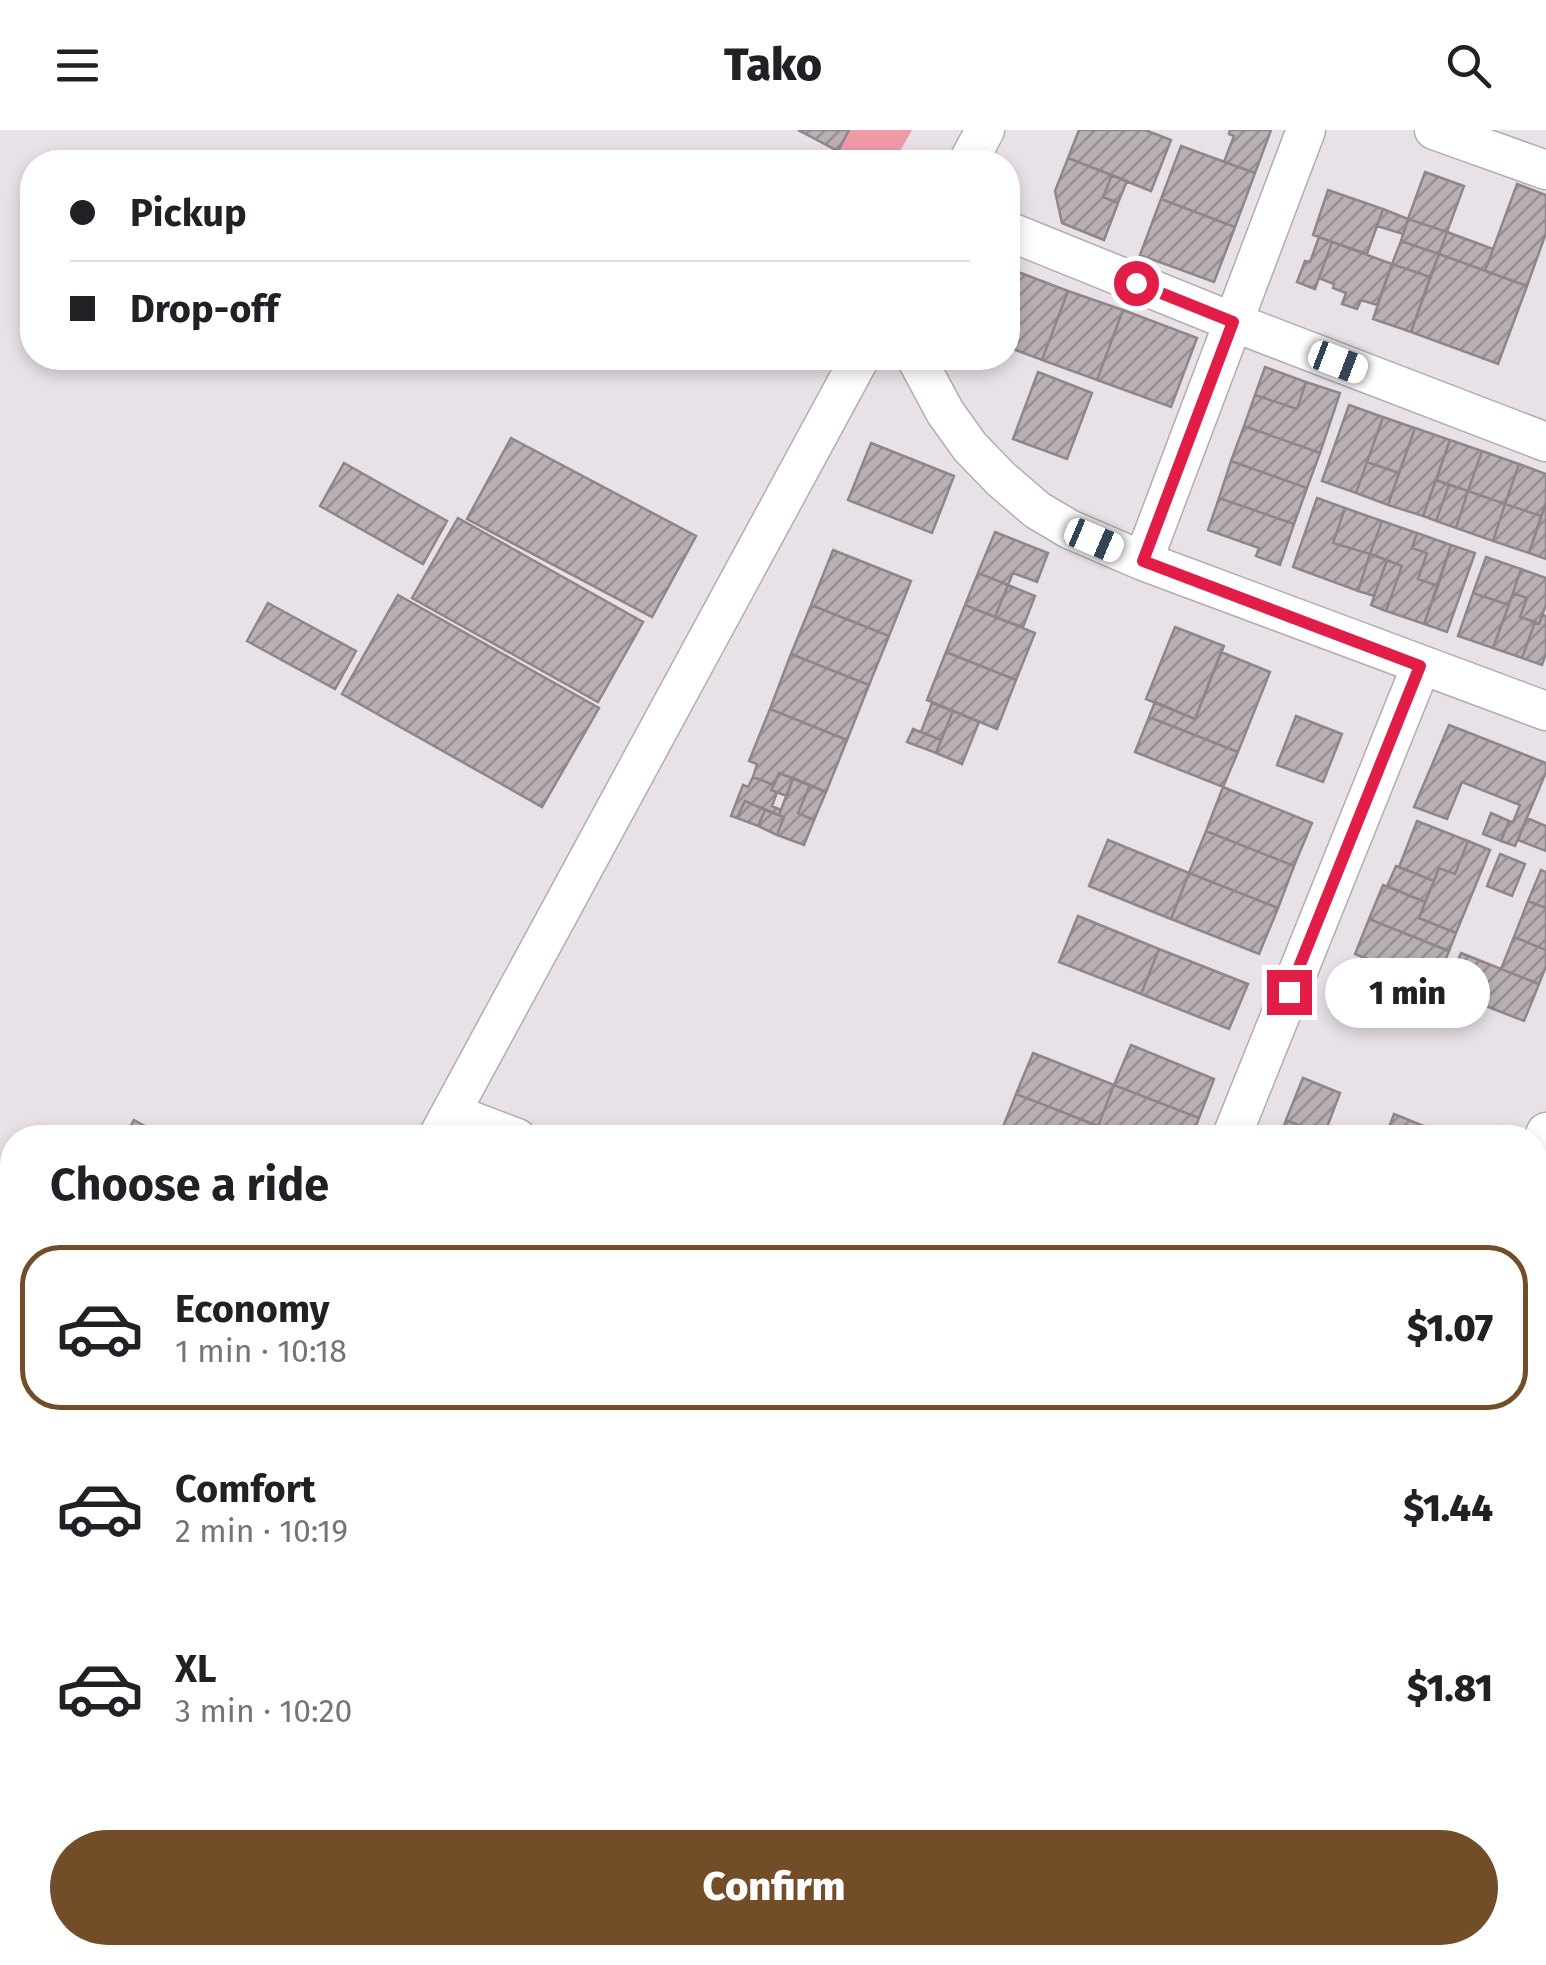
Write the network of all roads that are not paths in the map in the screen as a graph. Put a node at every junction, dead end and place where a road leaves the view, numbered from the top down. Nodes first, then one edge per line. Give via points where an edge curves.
1 (1306, 130) edge
2 (1434, 130) edge
3 (1546, 170) edge
4 (1020, 236) edge
5 (1233, 322) junction
6 (853, 370) edge
7 (922, 370) edge
8 (1546, 442) edge
9 (1143, 561) junction
10 (1420, 666) junction
11 (1546, 711) edge
12 (444, 1125) edge
13 (1236, 1125) edge

1 - 5 street
2 - 3 street
4 - 5 street
5 - 8 street
5 - 9 street
6 - 12 street
7 - 9 street via 970,446 1036,510
9 - 10 street
10 - 11 street
10 - 13 street

